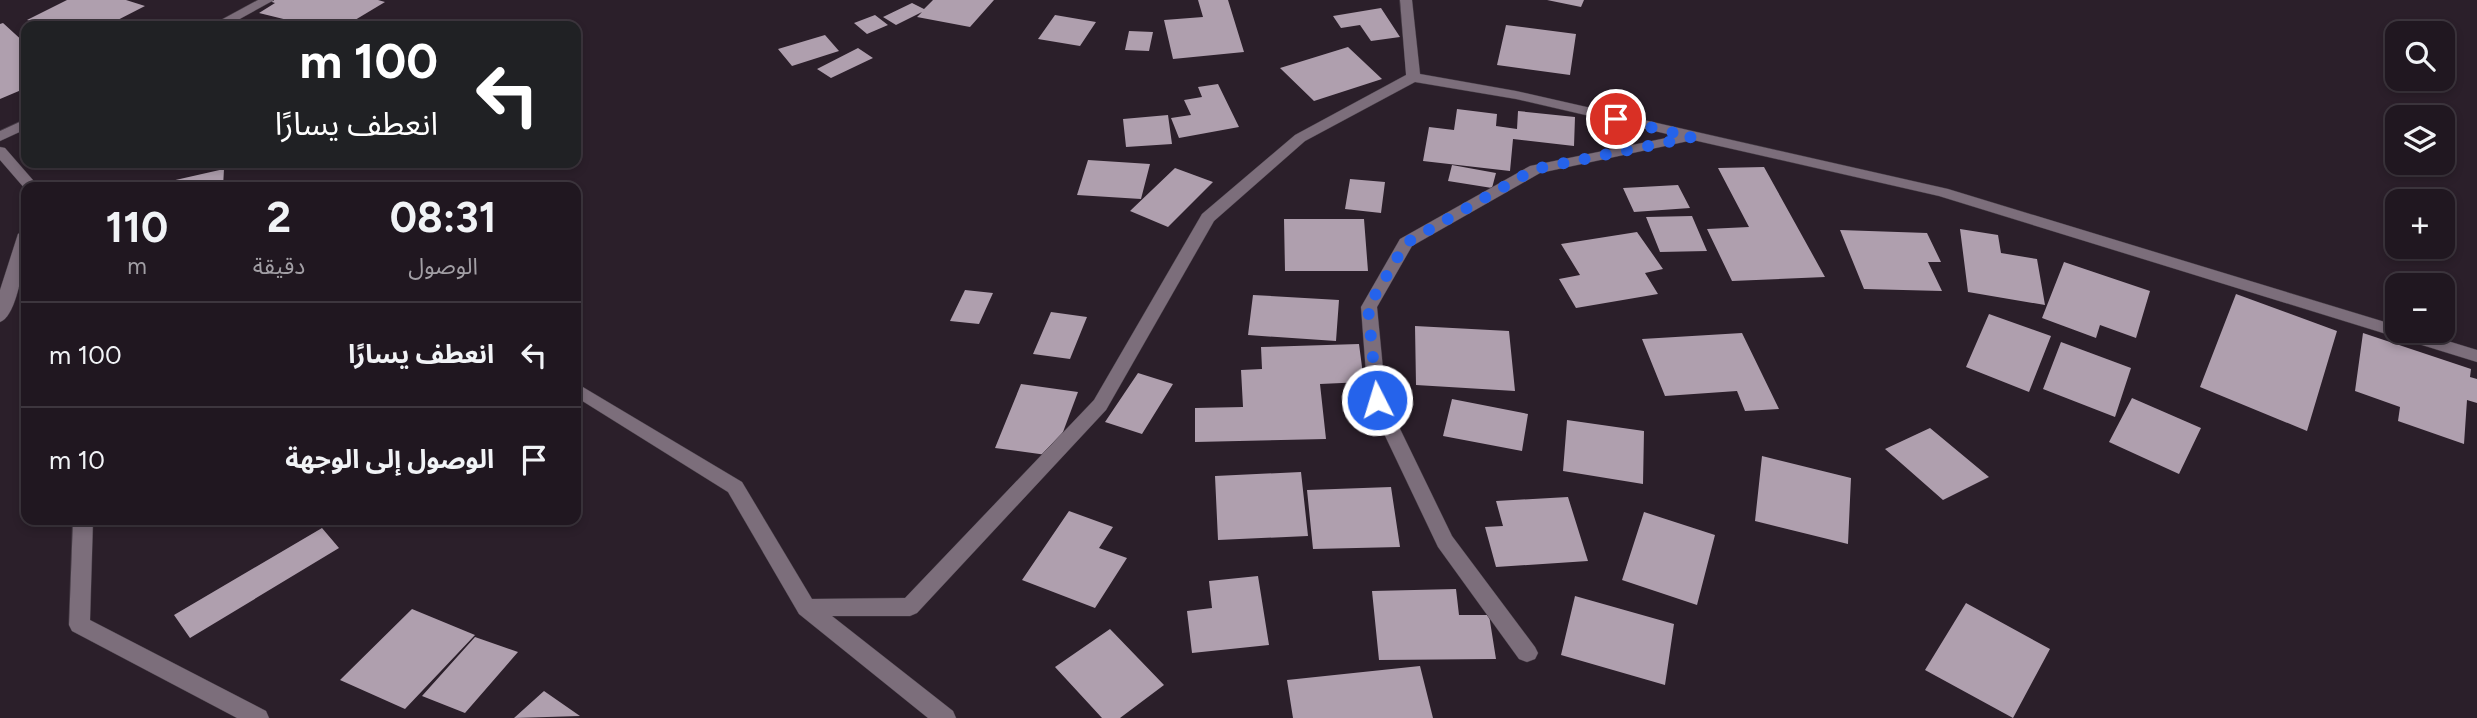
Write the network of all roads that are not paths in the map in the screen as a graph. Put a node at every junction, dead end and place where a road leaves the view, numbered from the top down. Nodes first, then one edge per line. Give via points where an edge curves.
1 (268, 0) edge
2 (1406, 0) edge
3 (227, 21) edge
4 (1413, 77) junction
5 (21, 126) edge
6 (0, 137) edge
7 (1692, 137) junction
8 (0, 151) edge
9 (28, 182) edge
10 (21, 250) edge
11 (0, 316) edge
12 (2477, 356) edge
13 (581, 392) edge
14 (83, 525) edge
15 (806, 608) junction
16 (1527, 653) dead end
17 (258, 718) edge
18 (945, 718) edge

1 - 3 street
2 - 4 street
4 - 7 street via 1516,95
4 - 15 street via 1300,138 1208,218 1100,405 910,607
5 - 6 street
7 - 12 street via 1943,192
7 - 16 street via 1535,169 1406,243 1368,307 1377,400 1445,541
8 - 9 street
10 - 11 street
13 - 15 street via 735,487
14 - 17 street via 79,625
15 - 18 street

